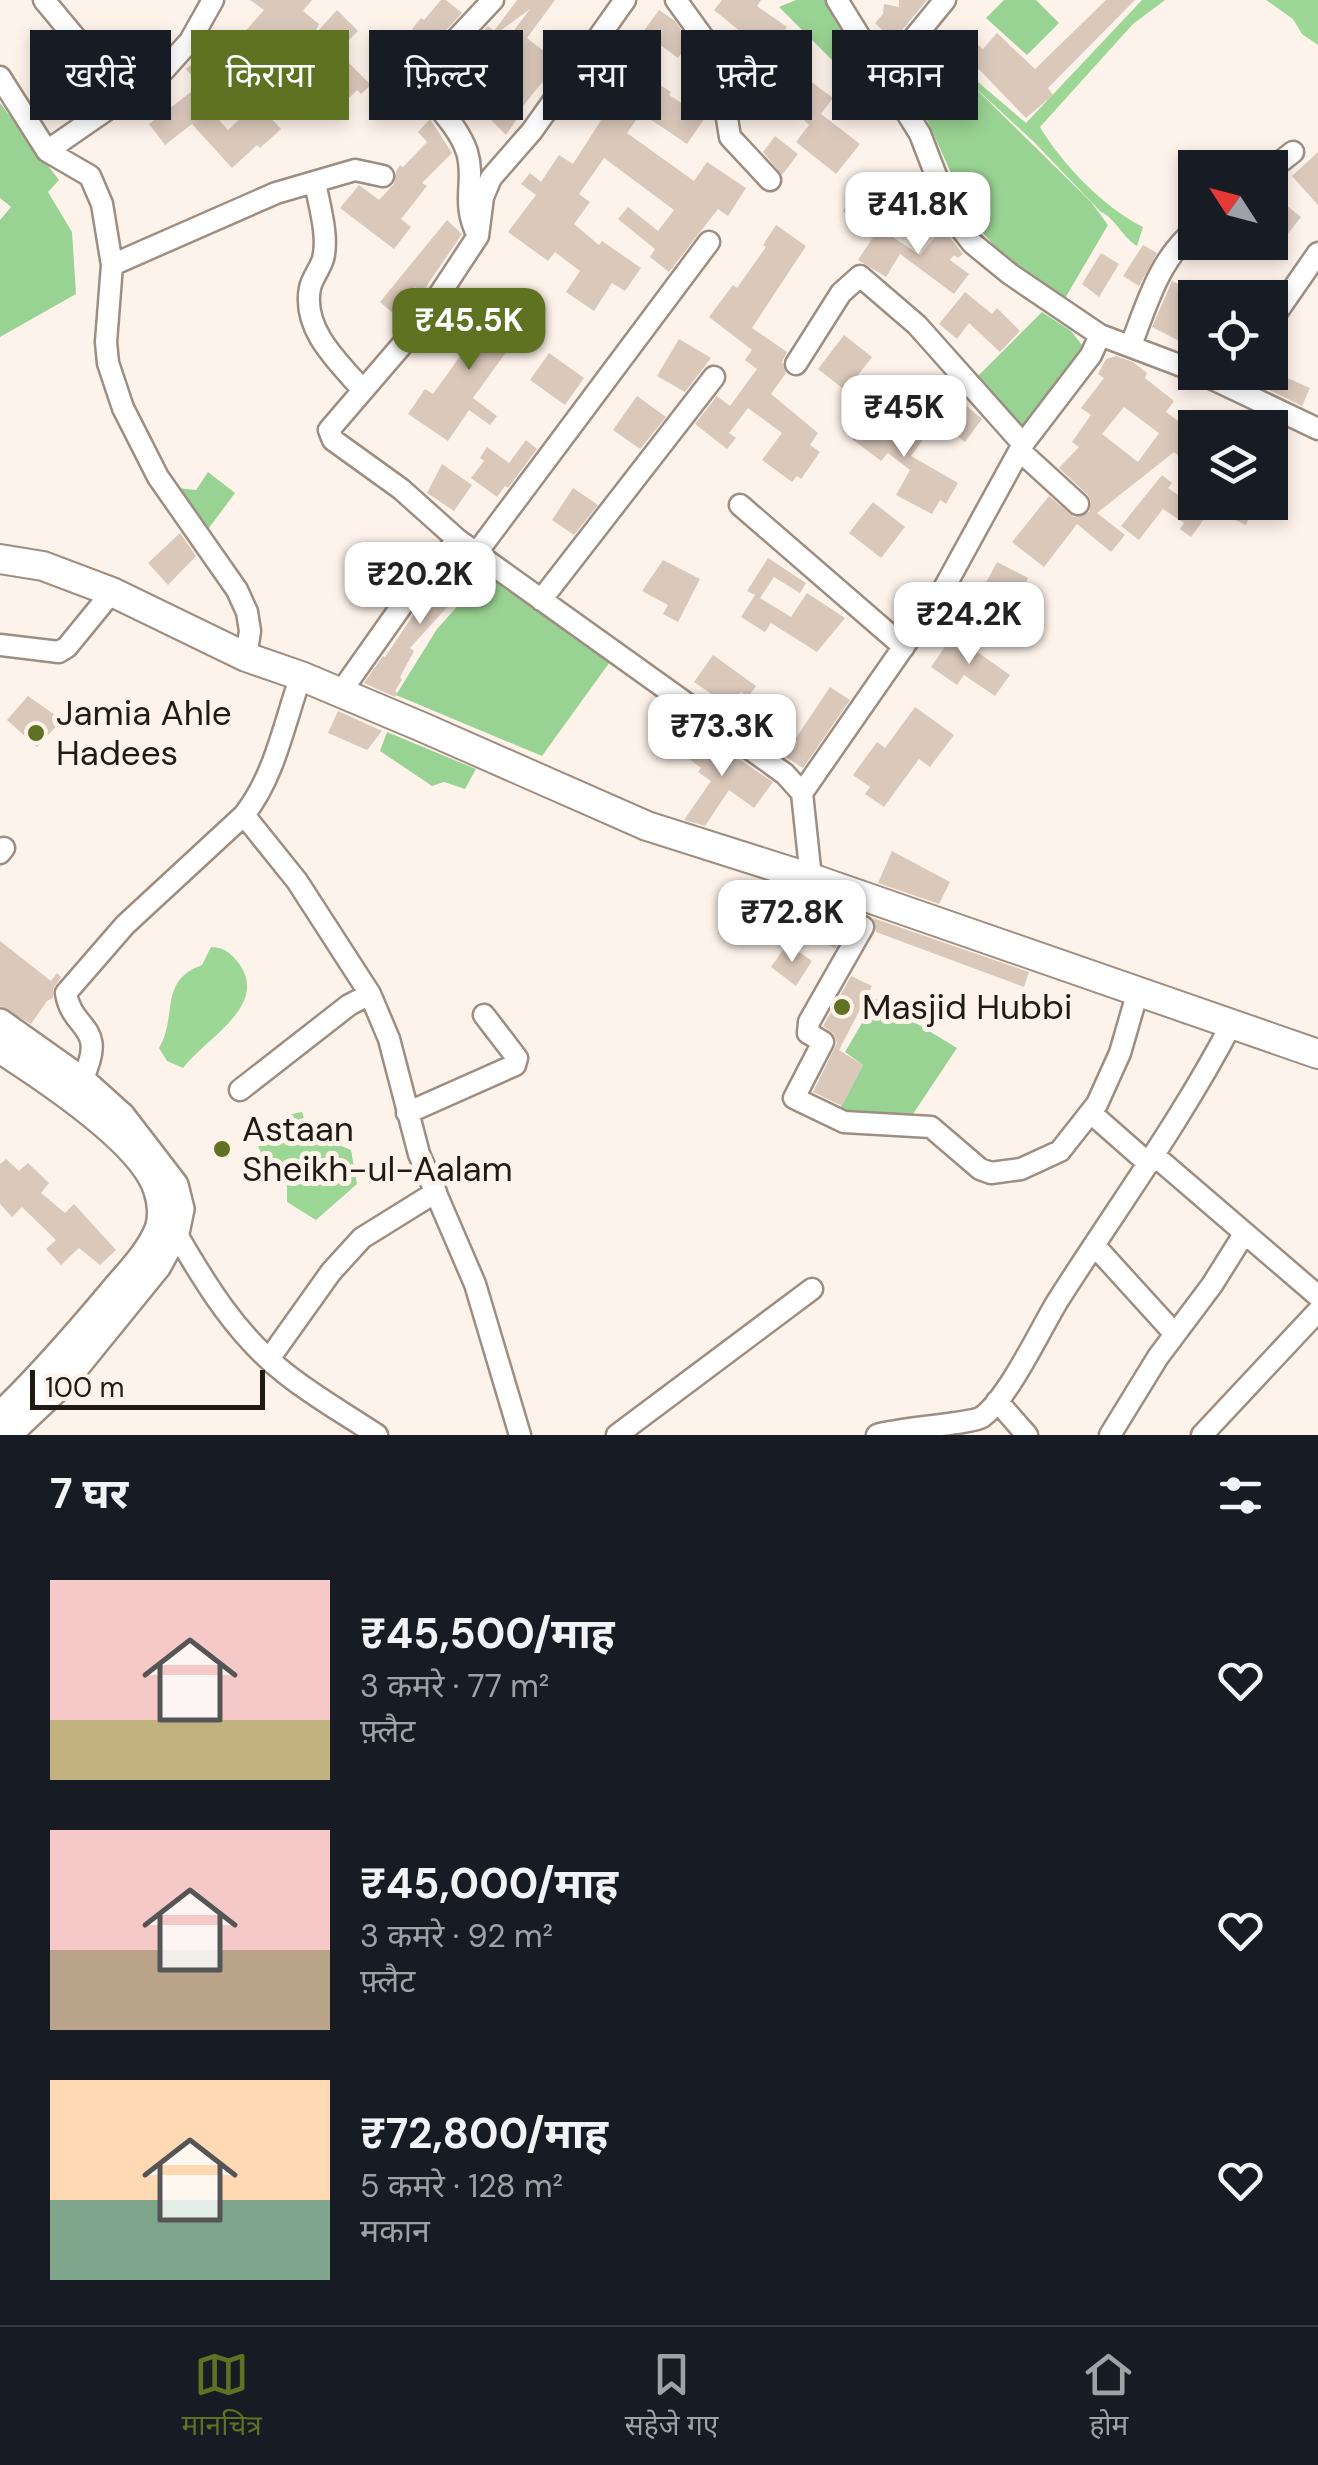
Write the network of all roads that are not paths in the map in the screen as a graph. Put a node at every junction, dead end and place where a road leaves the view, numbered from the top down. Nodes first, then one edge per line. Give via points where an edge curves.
1 (44, 0) edge
2 (212, 0) edge
3 (493, 0) edge
4 (625, 0) edge
5 (676, 0) edge
6 (837, 0) edge
7 (945, 0) edge
8 (69, 30) edge
9 (855, 30) edge
10 (920, 30) edge
11 (171, 62) edge
12 (0, 76) edge
13 (94, 120) edge
14 (911, 120) edge
15 (47, 151) junction
16 (1293, 152) dead end
17 (1288, 156) edge
18 (383, 176) dead end
19 (770, 180) dead end
20 (315, 182) junction
21 (478, 236) junction
22 (709, 242) dead end
23 (1178, 247) edge
24 (1318, 253) edge
25 (112, 265) junction
26 (1288, 296) edge
27 (1100, 336) junction
28 (1130, 345) junction
29 (796, 364) dead end
30 (1178, 365) edge
31 (714, 378) dead end
32 (362, 389) junction
33 (1255, 390) edge
34 (1318, 428) edge
35 (1021, 448) junction
36 (1078, 504) dead end
37 (740, 505) dead end
38 (458, 540) junction
39 (478, 551) junction
40 (0, 559) edge
41 (112, 592) junction
42 (541, 600) junction
43 (0, 645) edge
44 (904, 648) junction
45 (246, 657) junction
46 (301, 676) junction
47 (340, 692) junction
48 (802, 793) junction
49 (244, 816) junction
50 (811, 878) junction
51 (870, 913) junction
52 (1138, 990) junction
53 (370, 994) junction
54 (484, 1014) dead end
55 (0, 1022) edge
56 (1232, 1023) junction
57 (0, 1050) edge
58 (1318, 1054) edge
59 (82, 1080) junction
60 (240, 1090) dead end
61 (407, 1112) junction
62 (1090, 1113) junction
63 (1152, 1160) junction
64 (436, 1192) junction
65 (176, 1233) junction
66 (1244, 1234) junction
67 (1094, 1245) junction
68 (812, 1290) dead end
69 (1318, 1296) edge
70 (1318, 1311) edge
71 (1174, 1334) junction
72 (270, 1359) junction
73 (998, 1401) junction
74 (0, 1415) edge
75 (981, 1426) edge
76 (8, 1435) edge
77 (377, 1435) edge
78 (520, 1435) edge
79 (618, 1435) edge
80 (876, 1435) edge
81 (1026, 1435) edge
82 (1110, 1435) edge
83 (1202, 1435) edge

1 - 8 street
2 - 11 street
3 - 21 street via 417,80 468,154 468,210
4 - 21 street via 491,178
5 - 19 street via 712,55 730,138
6 - 9 street
7 - 10 street
12 - 15 street
13 - 15 street
14 - 27 street via 960,230 988,258
15 - 25 street via 90,176
16 - 17 street
18 - 20 street via 355,170
20 - 25 street
20 - 32 street via 324,258 310,287 311,314 322,344
21 - 32 street via 420,324
22 - 39 street
23 - 28 street via 1159,274
24 - 26 street
25 - 45 street via 106,342 115,387 158,477 237,590 250,631
27 - 28 street
27 - 35 street
28 - 30 street
29 - 35 street via 840,294 860,276 917,325
31 - 42 street
32 - 38 street via 329,430 333,440
33 - 34 street
35 - 36 street
35 - 44 street
37 - 44 street
38 - 39 street
38 - 47 street
39 - 42 street
40 - 41 highway via 43,566
41 - 43 street via 59,652
41 - 45 highway
42 - 48 street via 785,774
44 - 48 street
45 - 46 highway
46 - 47 highway
46 - 49 street via 272,764
47 - 50 highway via 608,811
48 - 50 street
49 - 53 street via 297,881
49 - 59 street via 125,925 66,993 93,1049
50 - 51 highway
51 - 52 highway
51 - 62 street via 809,1022 811,1037 823,1042 794,1098 844,1122 931,1127 991,1173 1021,1169 1060,1151
52 - 56 highway
52 - 62 street via 1120,1053
53 - 60 street
53 - 61 street
54 - 61 street via 517,1058 515,1065
55 - 59 main road
56 - 58 highway
56 - 63 street
57 - 74 main road via 72,1097 140,1162 157,1188 160,1214 140,1258 46,1371
59 - 65 main road via 122,1116 175,1185 181,1209
61 - 64 street
62 - 63 street
63 - 66 street
63 - 67 street
64 - 72 street via 345,1254
64 - 78 street via 474,1284
65 - 72 street via 214,1297
65 - 76 main road via 158,1266 63,1383
66 - 69 street
66 - 71 street
67 - 71 street
67 - 73 street
68 - 79 street
70 - 83 street
71 - 82 street
72 - 77 street
73 - 75 street
73 - 81 street
75 - 80 street via 974,1420

